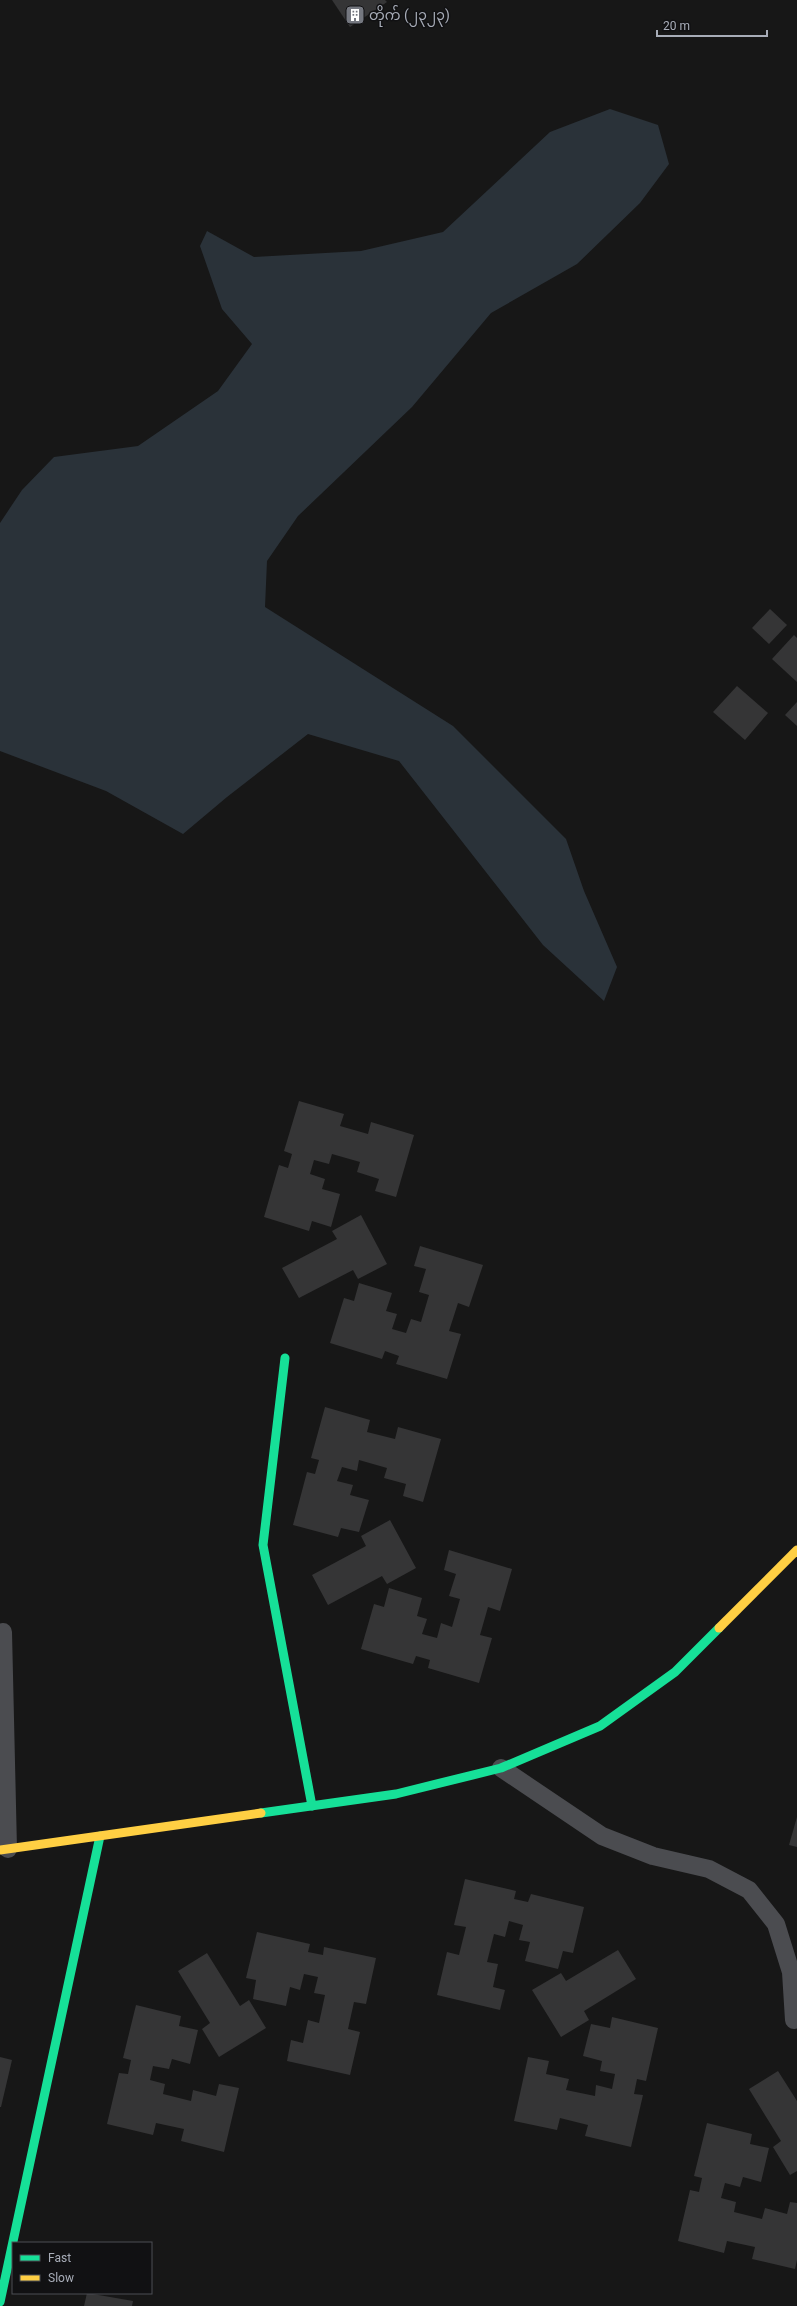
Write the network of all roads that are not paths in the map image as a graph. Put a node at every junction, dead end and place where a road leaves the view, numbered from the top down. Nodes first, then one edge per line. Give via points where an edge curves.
1 (285, 1358) dead end
2 (797, 1550) edge
3 (2, 1632) dead end
4 (501, 1768) junction
5 (312, 1806) junction
6 (100, 1836) junction
7 (4, 1849) edge
8 (794, 2020) dead end
9 (13, 2242) edge
10 (12, 2246) edge
11 (0, 2302) edge

1 - 5 street via 263,1545
2 - 4 street via 675,1672 600,1726
3 - 7 lane
4 - 5 street via 396,1794
4 - 8 lane via 602,1836 653,1856 709,1869 749,1890 776,1924 791,1972
5 - 6 street
6 - 7 street
6 - 9 street
10 - 11 street

